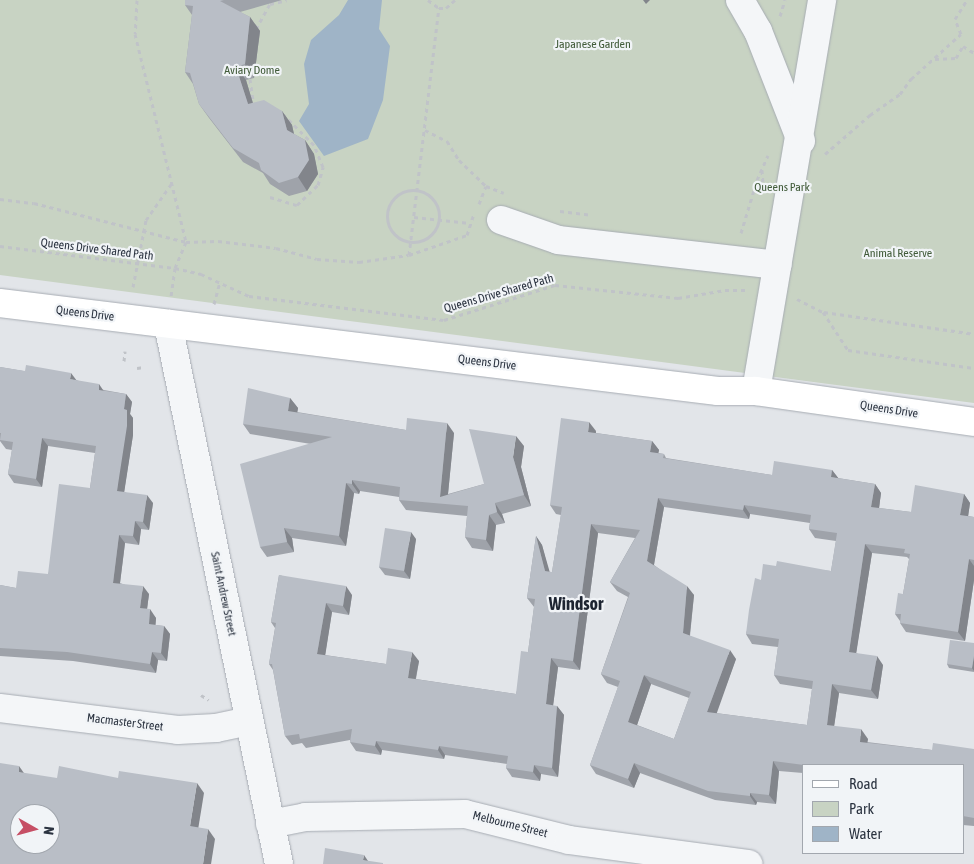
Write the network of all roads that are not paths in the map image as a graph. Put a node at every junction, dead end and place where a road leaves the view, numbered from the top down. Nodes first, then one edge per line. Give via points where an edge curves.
1 (740, 0) edge
2 (822, 0) edge
3 (801, 141) junction
4 (501, 220) road end
5 (778, 265) junction
6 (0, 303) edge
7 (168, 324) junction
8 (756, 391) junction
9 (974, 422) edge
10 (0, 708) edge
11 (249, 721) junction
12 (270, 824) junction
13 (279, 864) edge
14 (748, 864) edge

1 - 3 street via 758,32
2 - 3 street
3 - 5 street
4 - 5 street via 558,240
5 - 8 street
6 - 7 main road, Queens Drive
7 - 8 main road, Queens Drive via 718,391
7 - 11 street, Saint Andrew Street
8 - 9 main road, Queens Drive
10 - 11 street, Macmaster Street via 178,730 216,728
11 - 12 street, Saint Andrew Street
12 - 13 street, Saint Andrew Street
12 - 14 street, Melbourne Street via 305,817 465,814 569,840

